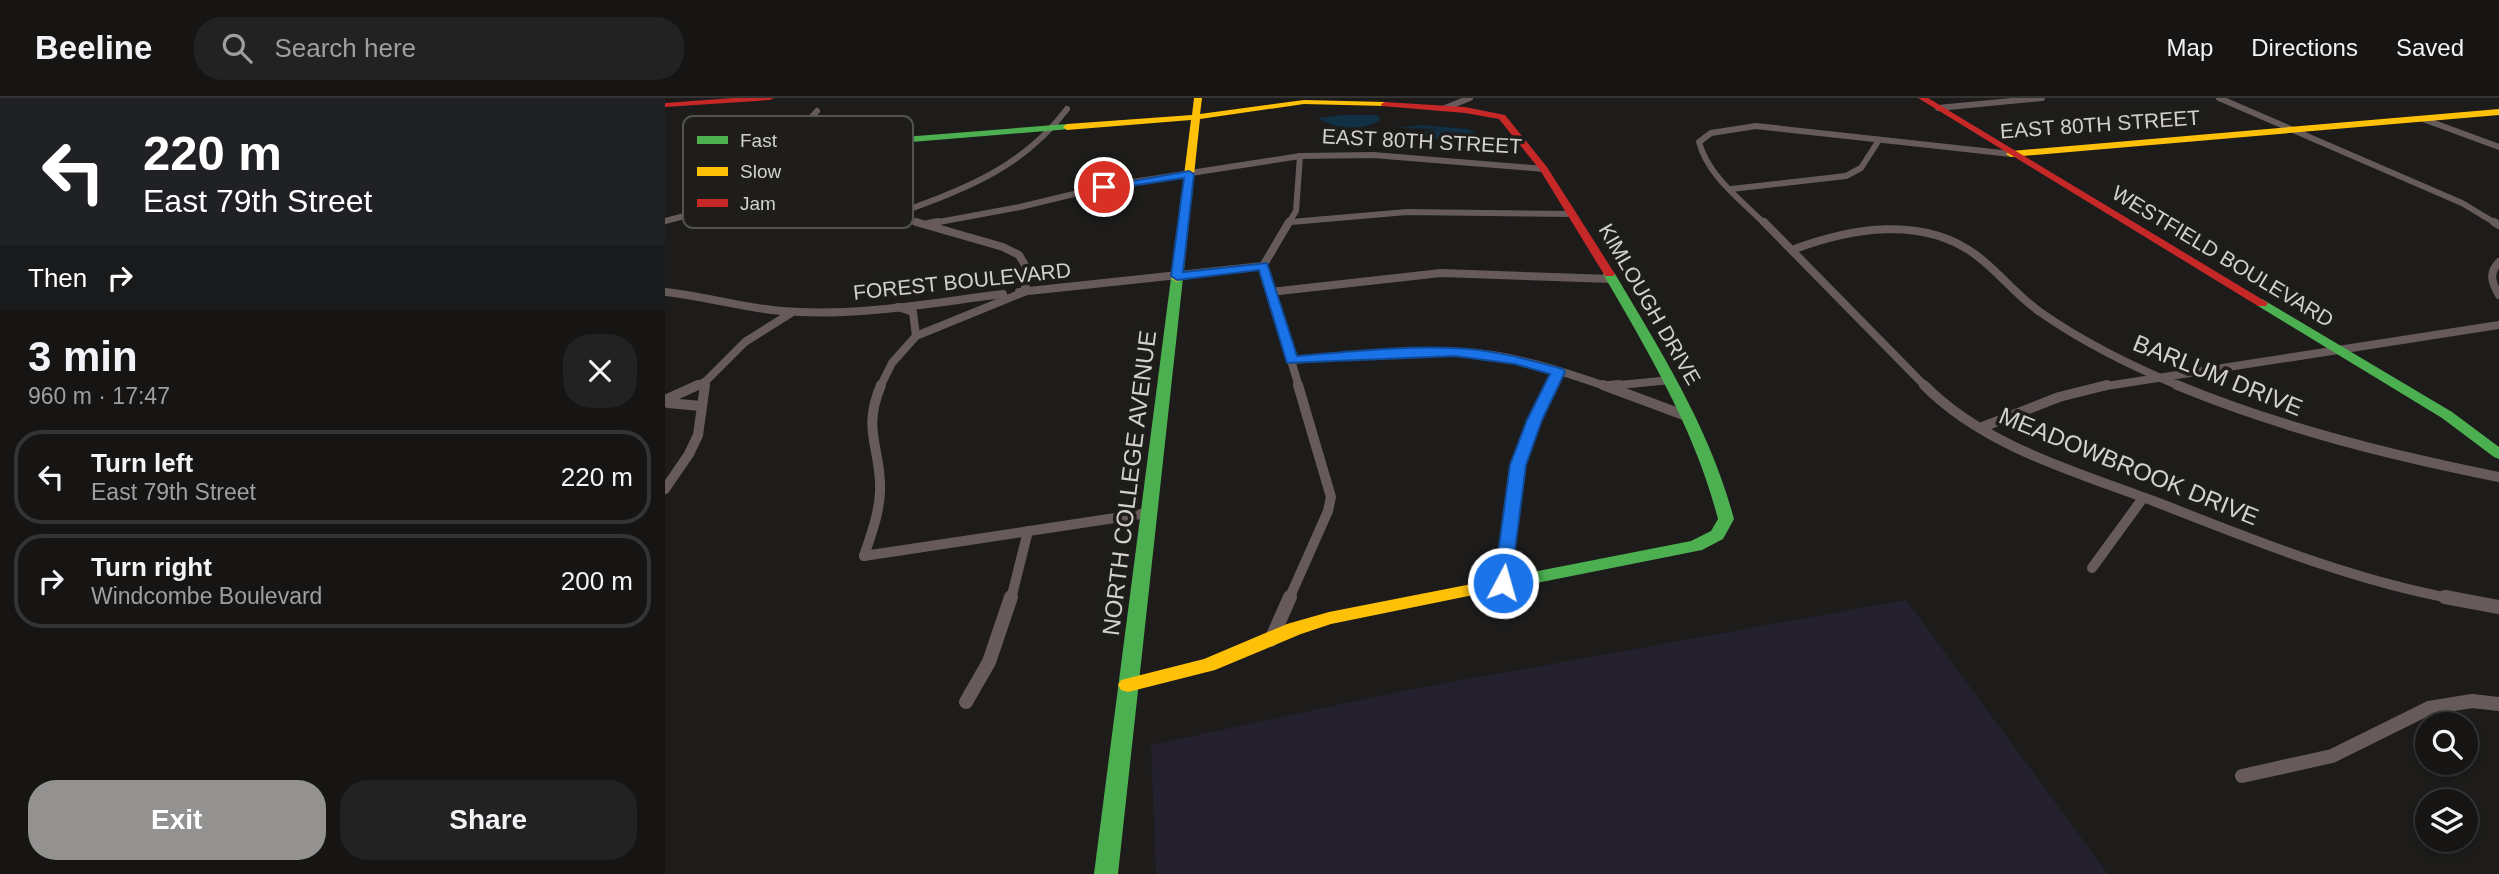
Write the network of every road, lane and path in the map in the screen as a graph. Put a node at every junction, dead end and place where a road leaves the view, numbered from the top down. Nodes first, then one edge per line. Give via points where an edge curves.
1 (769, 98) edge
2 (1198, 98) edge
3 (1470, 98) edge
4 (1921, 98) edge
5 (2033, 98) edge
6 (2042, 98) edge
7 (2219, 98) edge
8 (1318, 100) edge
9 (665, 106) edge
10 (1445, 108) junction
11 (1938, 108) junction
12 (1067, 109) dead end
13 (817, 111) dead end
14 (2499, 112) edge
15 (813, 116) edge
16 (1196, 117) junction
17 (2423, 119) junction
18 (1054, 127) junction
19 (2294, 130) junction
20 (1705, 135) joint
21 (913, 139) edge
22 (1879, 139) junction
23 (2499, 147) edge
24 (2011, 154) junction
25 (1300, 156) junction
26 (1544, 169) junction
27 (1189, 174) junction
28 (1731, 189) junction
29 (913, 208) edge
30 (1572, 214) junction
31 (683, 216) edge
32 (665, 221) edge
33 (913, 221) edge
34 (1291, 222) junction
35 (925, 224) junction
36 (2499, 225) edge
37 (1792, 250) junction
38 (2499, 262) edge
39 (1263, 266) junction
40 (1177, 276) junction
41 (1612, 279) junction
42 (665, 292) edge
43 (1024, 292) junction
44 (1270, 292) junction
45 (2499, 295) edge
46 (896, 306) junction
47 (793, 312) junction
48 (2499, 325) edge
49 (916, 336) junction
50 (2337, 349) junction
51 (1291, 360) junction
52 (1558, 372) junction
53 (2158, 377) junction
54 (1671, 380) junction
55 (705, 382) junction
56 (1603, 386) junction
57 (665, 401) edge
58 (701, 406) junction
59 (1689, 416) junction
60 (1980, 428) junction
61 (2499, 454) edge
62 (2499, 477) edge
63 (665, 489) edge
64 (2143, 498) junction
65 (1149, 513) junction
66 (1028, 531) junction
67 (2092, 568) dead end
68 (1503, 583) junction
69 (2499, 607) edge
70 (1271, 640) junction
71 (1128, 685) junction
72 (966, 702) dead end
73 (2499, 705) edge
74 (2242, 776) dead end
75 (1105, 874) edge

1 - 9 street
2 - 16 street, NORTH COLLEGE AVENUE
3 - 10 street
4 - 11 street, WESTFIELD BOULEVARD
5 - 6 street
5 - 11 street
7 - 19 street
8 - 10 street
8 - 16 street
10 - 26 street, KIMLOUGH DRIVE via 1500,116
11 - 24 street, WESTFIELD BOULEVARD
12 - 18 street
13 - 15 street
14 - 17 street, EAST 80TH STREET
16 - 18 street
16 - 27 street, NORTH COLLEGE AVENUE
17 - 19 street, EAST 80TH STREET
17 - 23 street
18 - 21 street
18 - 29 street via 1033,151 1007,168
19 - 24 street, EAST 80TH STREET
19 - 36 street via 2466,205
20 - 22 street, EAST 80TH STREET via 1756,126
20 - 28 street, MEADOWBROOK DRIVE via 1699,141 1703,157
22 - 24 street, EAST 80TH STREET
22 - 28 street via 1861,168 1846,176
24 - 50 street, WESTFIELD BOULEVARD
25 - 26 street, EAST 80TH STREET via 1358,154
25 - 27 street, EAST 80TH STREET
25 - 34 street via 1298,203
26 - 30 street, KIMLOUGH DRIVE
27 - 35 street, EAST 80TH STREET
27 - 40 street, NORTH COLLEGE AVENUE
28 - 37 street, MEADOWBROOK DRIVE
30 - 34 street via 1424,211
30 - 41 street, KIMLOUGH DRIVE
31 - 32 street
33 - 35 street
34 - 39 street
35 - 43 street via 1016,253 1029,272
37 - 53 street, BARLUM DRIVE via 1835,234 1872,229 1915,231 1952,240 1984,259 2047,317
37 - 60 street, MEADOWBROOK DRIVE via 1929,390
38 - 45 street via 2491,279
39 - 40 street, FOREST BOULEVARD
39 - 44 street
40 - 43 street, FOREST BOULEVARD
40 - 65 street, NORTH COLLEGE AVENUE
41 - 44 street via 1441,273
41 - 54 street, KIMLOUGH DRIVE
42 - 47 street, FOREST BOULEVARD
43 - 46 street, FOREST BOULEVARD
43 - 49 street
44 - 51 street
46 - 47 street, FOREST BOULEVARD
46 - 49 street via 913,312
47 - 55 street via 745,342
48 - 50 street
49 - 66 street via 885,375 873,407 871,433 880,493 864,556
50 - 53 street
50 - 61 street, WESTFIELD BOULEVARD via 2462,425
51 - 52 street via 1455,352 1516,360
51 - 70 street via 1331,497
52 - 56 street
52 - 68 street via 1518,465
53 - 60 street via 2059,397
53 - 62 street, BARLUM DRIVE via 2342,443
54 - 56 street
54 - 59 street, KIMLOUGH DRIVE
55 - 57 street
55 - 58 street
56 - 59 street
57 - 58 street
58 - 63 street via 696,440
59 - 68 street, KIMLOUGH DRIVE via 1723,499 1726,519 1713,538
60 - 64 street, MEADOWBROOK DRIVE
64 - 67 street
64 - 69 street, MEADOWBROOK DRIVE via 2340,572 2421,594
65 - 66 street
65 - 71 street, NORTH COLLEGE AVENUE
66 - 72 street via 998,646
68 - 70 street via 1329,618
70 - 71 street via 1208,665
71 - 75 street, NORTH COLLEGE AVENUE
73 - 74 street via 2459,701 2432,705 2333,756

